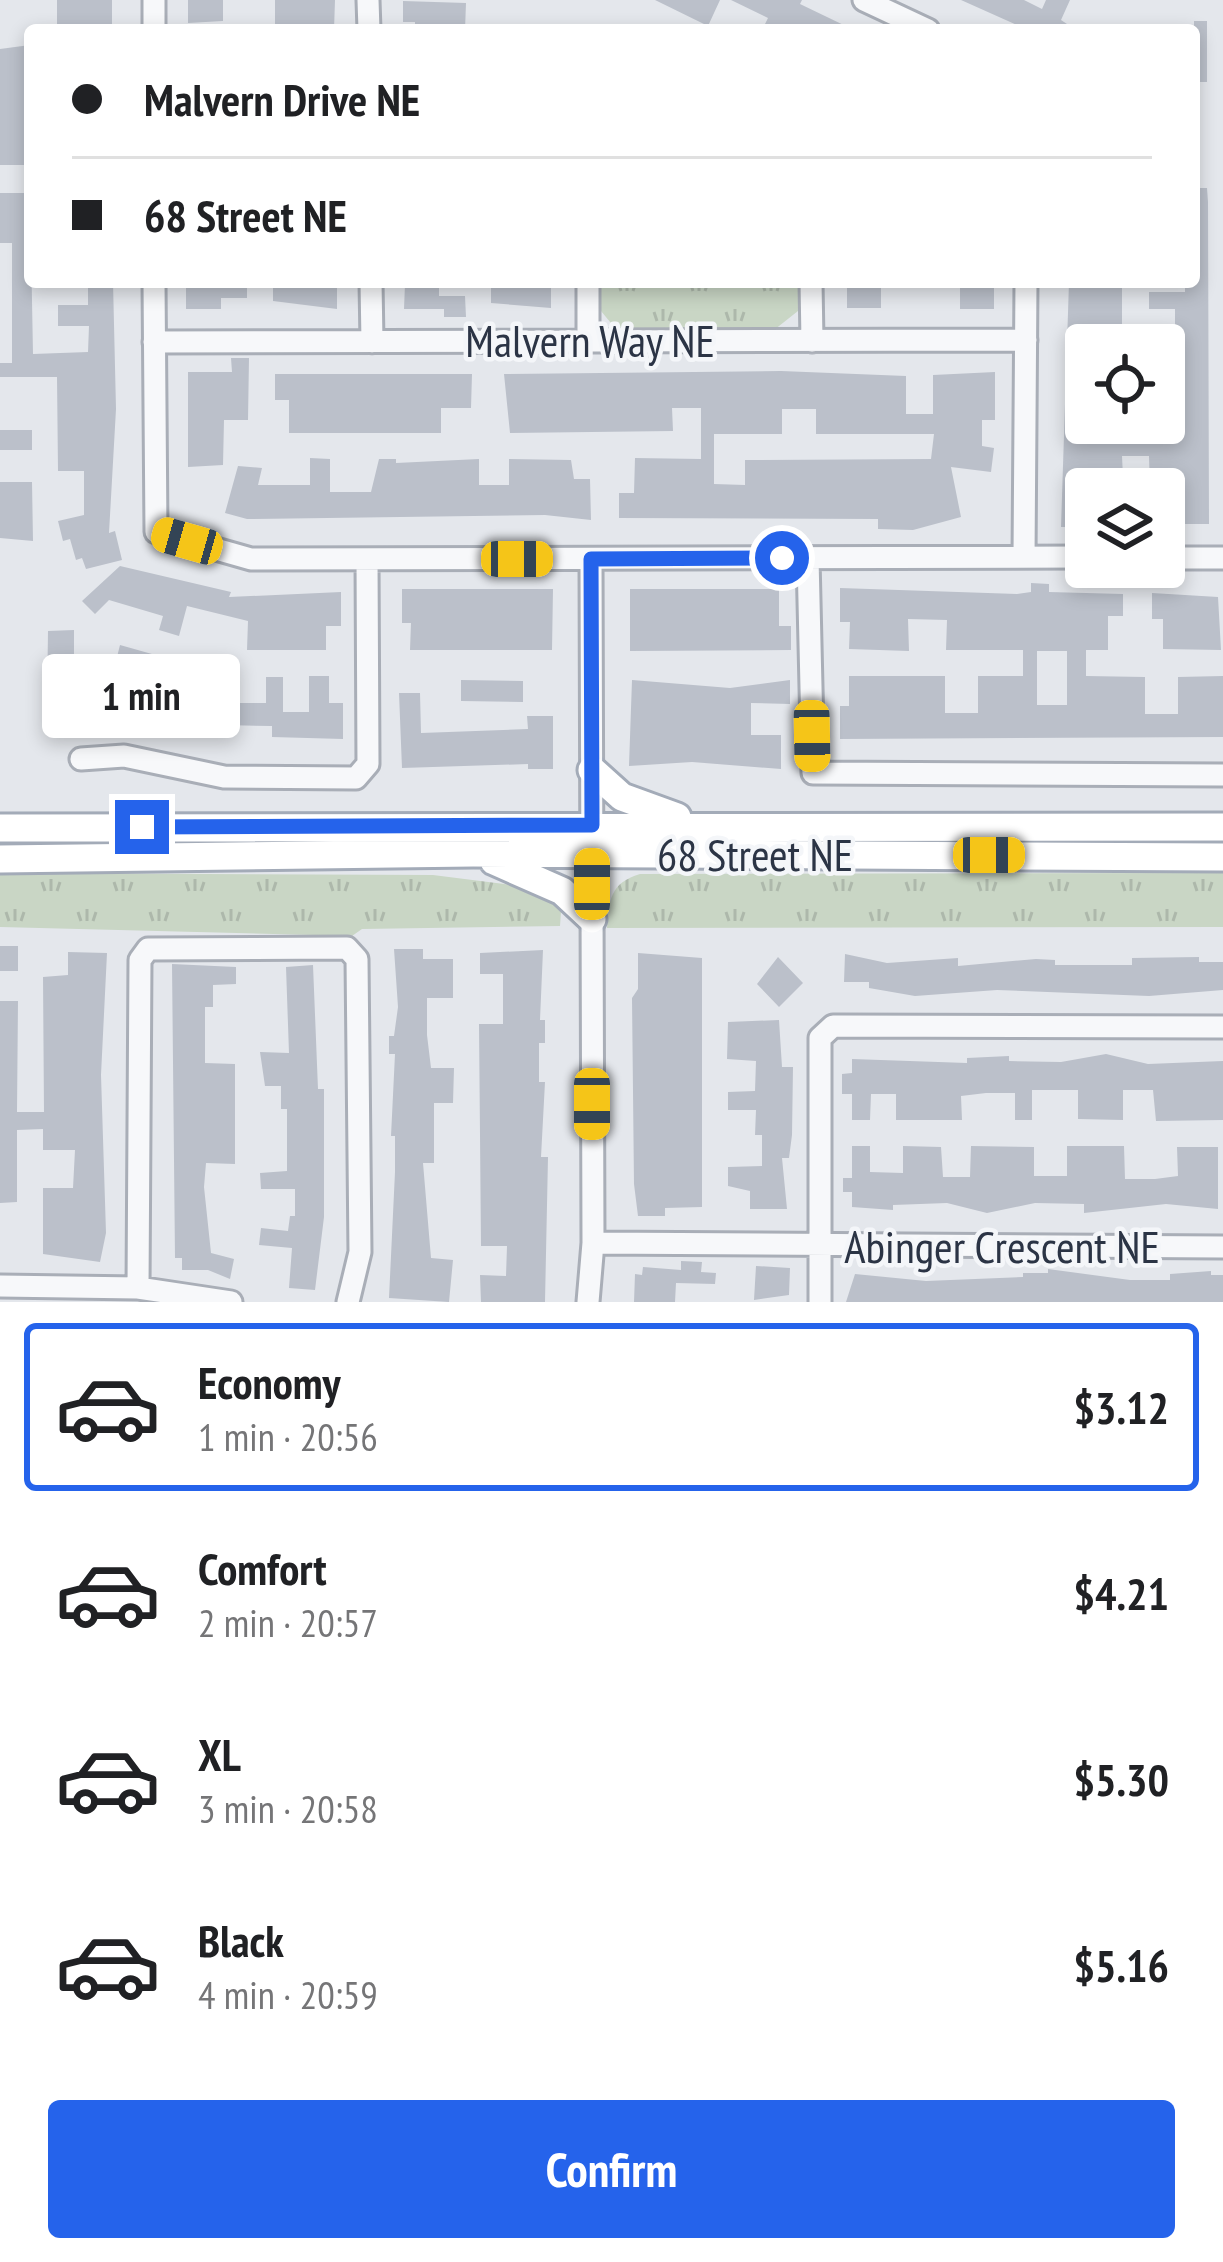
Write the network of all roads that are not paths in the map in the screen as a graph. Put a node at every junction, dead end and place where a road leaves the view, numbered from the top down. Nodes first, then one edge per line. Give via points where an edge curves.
1 (864, 0) edge
2 (915, 24) edge
3 (154, 288) edge
4 (371, 288) edge
5 (588, 288) edge
6 (811, 288) edge
7 (1026, 288) edge
8 (588, 338) junction
9 (1026, 340) junction
10 (812, 341) junction
11 (154, 342) junction
12 (372, 342) junction
13 (1024, 556) junction
14 (1065, 557) edge
15 (808, 558) junction
16 (1185, 558) edge
17 (1223, 558) edge
18 (591, 559) junction
19 (367, 560) junction
20 (82, 759) dead end
21 (592, 770) junction
22 (1223, 775) edge
23 (592, 825) junction
24 (698, 825) junction
25 (1223, 827) edge
26 (0, 828) edge
27 (473, 853) junction
28 (592, 854) junction
29 (1223, 856) edge
30 (0, 860) edge
31 (592, 919) junction
32 (1223, 1027) edge
33 (593, 1243) junction
34 (821, 1245) junction
35 (1223, 1247) edge
36 (0, 1286) edge
37 (139, 1288) junction
38 (231, 1302) edge
39 (348, 1302) edge
40 (588, 1302) edge
41 (820, 1302) edge

1 - 2 street
3 - 11 street
4 - 12 street
5 - 8 street
6 - 10 street
7 - 9 street
8 - 10 street, Malvern Way NE
8 - 12 street, Malvern Way NE
9 - 10 street, Malvern Way NE
9 - 13 street
11 - 12 street, Malvern Way NE
11 - 19 street via 156,532 250,559
13 - 14 street
13 - 15 street
15 - 18 street
15 - 22 street via 813,773
16 - 17 street
18 - 19 street
18 - 21 street
19 - 20 street via 368,764 356,778 224,777 124,756
21 - 23 street
21 - 24 main road via 622,797
23 - 24 main road, 68 Street NE
23 - 26 main road, 68 Street NE
23 - 28 street
24 - 25 main road, 68 Street NE
27 - 28 main road, 68 Street NE
27 - 30 main road, 68 Street NE
27 - 31 main road via 562,891
28 - 29 main road, 68 Street NE
28 - 31 street
31 - 33 street
32 - 34 street, Abinger Crescent NE via 833,1026 820,1038
33 - 34 street
33 - 40 street
34 - 35 street, Abinger Crescent NE
34 - 41 street
36 - 37 street
37 - 38 street
37 - 39 street via 140,960 148,949 347,947 357,959 360,1252

